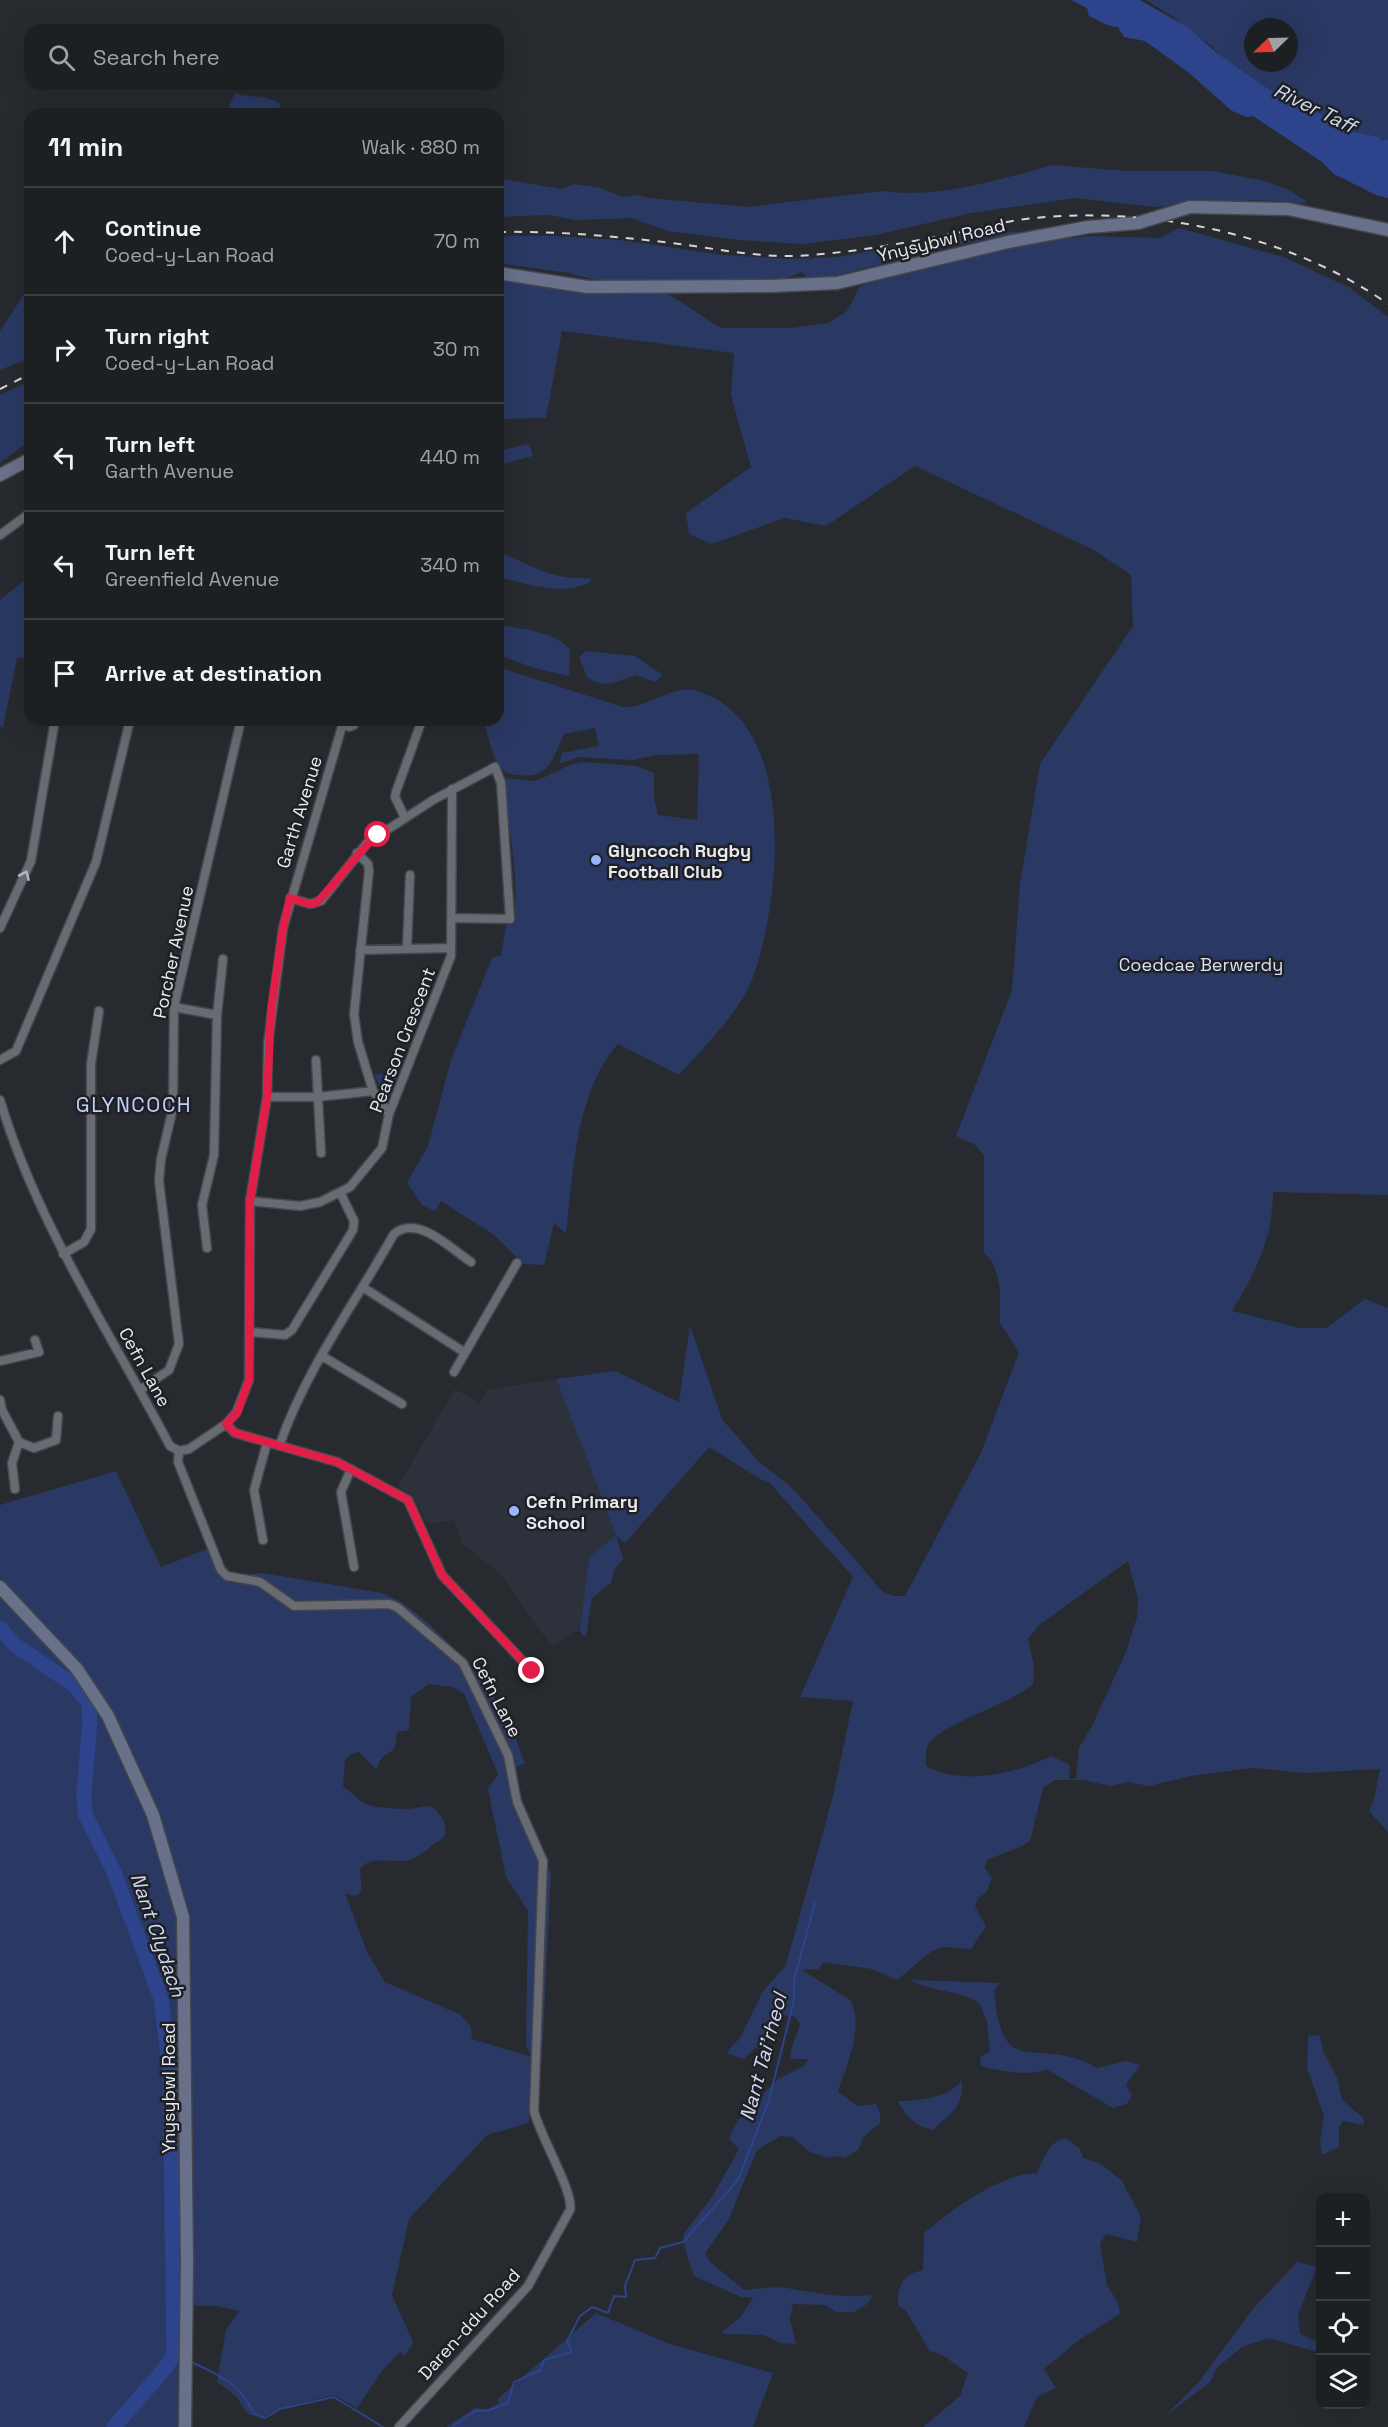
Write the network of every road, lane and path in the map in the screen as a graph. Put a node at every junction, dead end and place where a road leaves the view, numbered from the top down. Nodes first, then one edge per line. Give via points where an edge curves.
1 (1388, 230) edge
2 (504, 274) edge
3 (24, 462) edge
4 (0, 475) edge
5 (24, 517) edge
6 (0, 535) edge
7 (55, 726) edge
8 (129, 726) edge
9 (240, 726) edge
10 (342, 726) edge
11 (420, 726) edge
12 (452, 789) junction
13 (405, 818) junction
14 (357, 853) junction
15 (410, 875) dead end
16 (290, 898) junction
17 (452, 918) junction
18 (0, 928) edge
19 (408, 948) junction
20 (451, 948) junction
21 (360, 950) junction
22 (223, 959) dead end
23 (174, 1007) junction
24 (99, 1011) dead end
25 (217, 1015) junction
26 (0, 1060) edge
27 (316, 1060) dead end
28 (373, 1091) junction
29 (267, 1097) junction
30 (317, 1097) junction
31 (0, 1100) edge
32 (389, 1114) junction
33 (321, 1153) dead end
34 (341, 1194) junction
35 (250, 1201) junction
36 (207, 1248) dead end
37 (63, 1254) junction
38 (471, 1262) dead end
39 (517, 1263) dead end
40 (364, 1288) junction
41 (250, 1332) junction
42 (35, 1340) dead end
43 (464, 1352) junction
44 (322, 1356) junction
45 (0, 1361) edge
46 (454, 1372) dead end
47 (140, 1390) junction
48 (0, 1400) edge
49 (402, 1404) dead end
50 (1, 1410) edge
51 (58, 1416) dead end
52 (226, 1424) junction
53 (19, 1442) junction
54 (267, 1443) junction
55 (280, 1444) junction
56 (179, 1451) junction
57 (351, 1469) junction
58 (15, 1490) dead end
59 (263, 1540) dead end
60 (354, 1567) dead end
61 (0, 1587) edge
62 (532, 1671) dead end
63 (571, 2205) joint
64 (186, 2427) edge
65 (399, 2427) edge

1 - 2 main road, Ynysybwl Road, bridge via 1288,209 1190,207 1138,223 1088,227 1008,242 837,283 587,287
3 - 4 main road
5 - 6 street
18 -> 7 street via 31,861
8 - 26 street via 96,862 16,1051
9 - 23 street, Porcher Avenue
10 - 16 street, Garth Avenue
11 - 13 street via 395,797
12 - 13 street
12 - 17 street, Pearson Crescent
12 - 17 street via 495,766 501,783 510,919
13 - 14 street
14 - 16 street via 321,901 310,904
14 - 21 street via 368,864 369,871
15 - 19 street
16 - 29 street, Garth Avenue via 271,1010
17 - 20 street, Pearson Crescent
19 - 20 street
19 - 21 street
20 - 32 street, Pearson Crescent via 449,966
21 - 28 street via 354,1014
22 - 25 street
23 - 25 street
23 - 47 street, Porcher Avenue via 172,1108 159,1181 179,1344 169,1370
24 - 37 street via 91,1064 91,1229 84,1242
25 - 36 street via 214,1155 202,1205
27 - 30 street
28 - 30 street
28 - 32 street
29 - 30 street
29 - 35 street, Garth Avenue
30 - 33 street
31 - 37 street, Cefn Lane via 22,1165
32 - 34 street, Pearson Crescent via 378,1157
34 - 35 street, Pearson Crescent via 310,1205
34 - 41 street via 354,1221 353,1230 292,1330 285,1335
35 - 41 street, Garth Avenue
37 - 47 street, Cefn Lane
38 - 40 street via 419,1228 407,1226 394,1234
39 - 43 street
40 - 43 street
40 - 44 street
41 - 52 street, Garth Avenue via 249,1380 237,1413
42 - 45 street via 39,1352
43 - 46 street
44 - 49 street
44 - 55 street
47 - 56 street, Cefn Lane via 170,1446
48 - 50 street
50 - 53 street
51 - 53 street via 56,1440 34,1448
52 - 54 street via 235,1433
52 - 56 street via 189,1449
53 - 58 street via 12,1463
54 - 55 street
54 - 59 street via 254,1490
55 - 57 street
56 - 63 street, Cefn Lane via 178,1462 221,1570 227,1576 260,1581 294,1606 381,1602 397,1607 463,1663 508,1755 517,1802 543,1861 534,2111
57 - 60 street via 341,1492
57 - 62 street via 408,1500 442,1575
61 - 64 main road, Ynysybwl Road via 77,1669 108,1716 153,1815 183,1917
63 - 65 street, Daren-ddu Road via 528,2286

